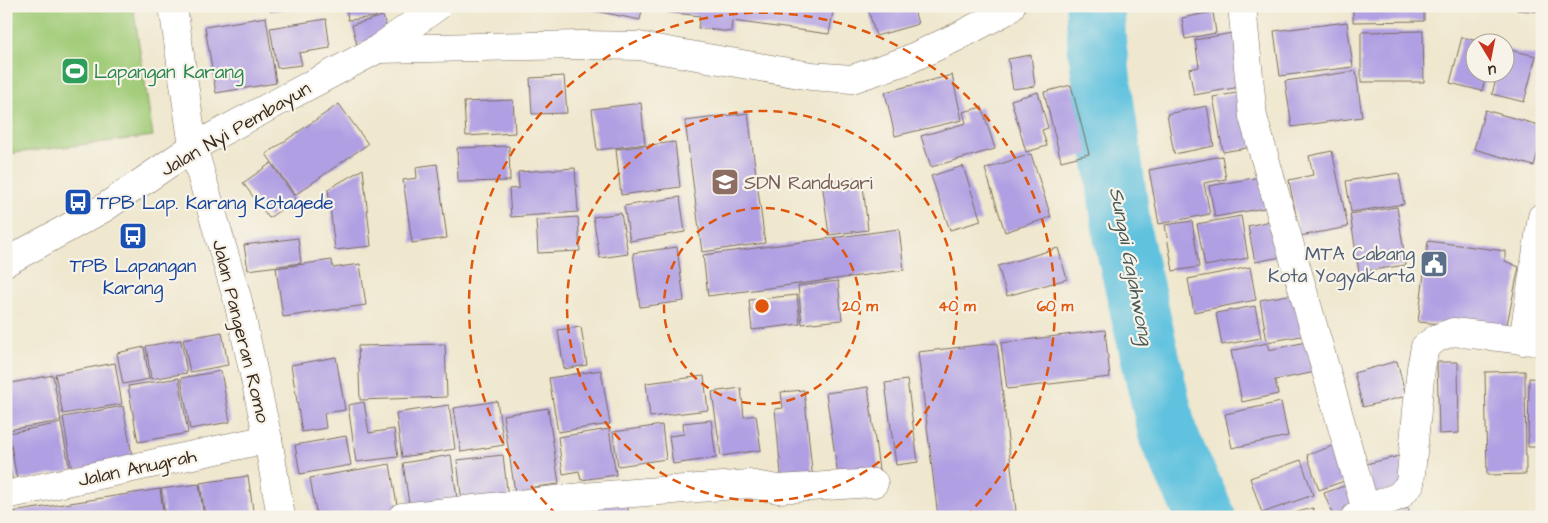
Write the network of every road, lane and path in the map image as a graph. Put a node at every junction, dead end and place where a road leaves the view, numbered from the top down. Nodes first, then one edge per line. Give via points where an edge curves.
1 (173, 6) edge
2 (438, 6) edge
3 (1011, 6) edge
4 (1242, 6) edge
5 (378, 49) junction
6 (193, 147) junction
7 (1542, 217) edge
8 (6, 262) edge
9 (1532, 341) edge
10 (268, 439) junction
11 (874, 483) dead end
12 (6, 495) edge
13 (1363, 514) edge
14 (281, 517) edge
15 (402, 517) edge

1 - 6 street, Jalan Pangeran Romo
2 - 5 street, Jalan Nyi Pembayun
3 - 5 street via 949,41 905,61 852,79 811,76 640,46
4 - 13 street via 1253,117
5 - 6 street, Jalan Nyi Pembayun
6 - 8 street, Jalan Nyi Pembayun via 104,208
6 - 10 street, Jalan Pangeran Romo via 238,301
7 - 9 street
9 - 13 street via 1453,332 1436,338 1426,347 1421,368 1410,484 1399,496
10 - 12 street, Jalan Anugrah
10 - 14 street, Jalan Pangeran Romo
11 - 15 street via 778,490 749,484 582,497

